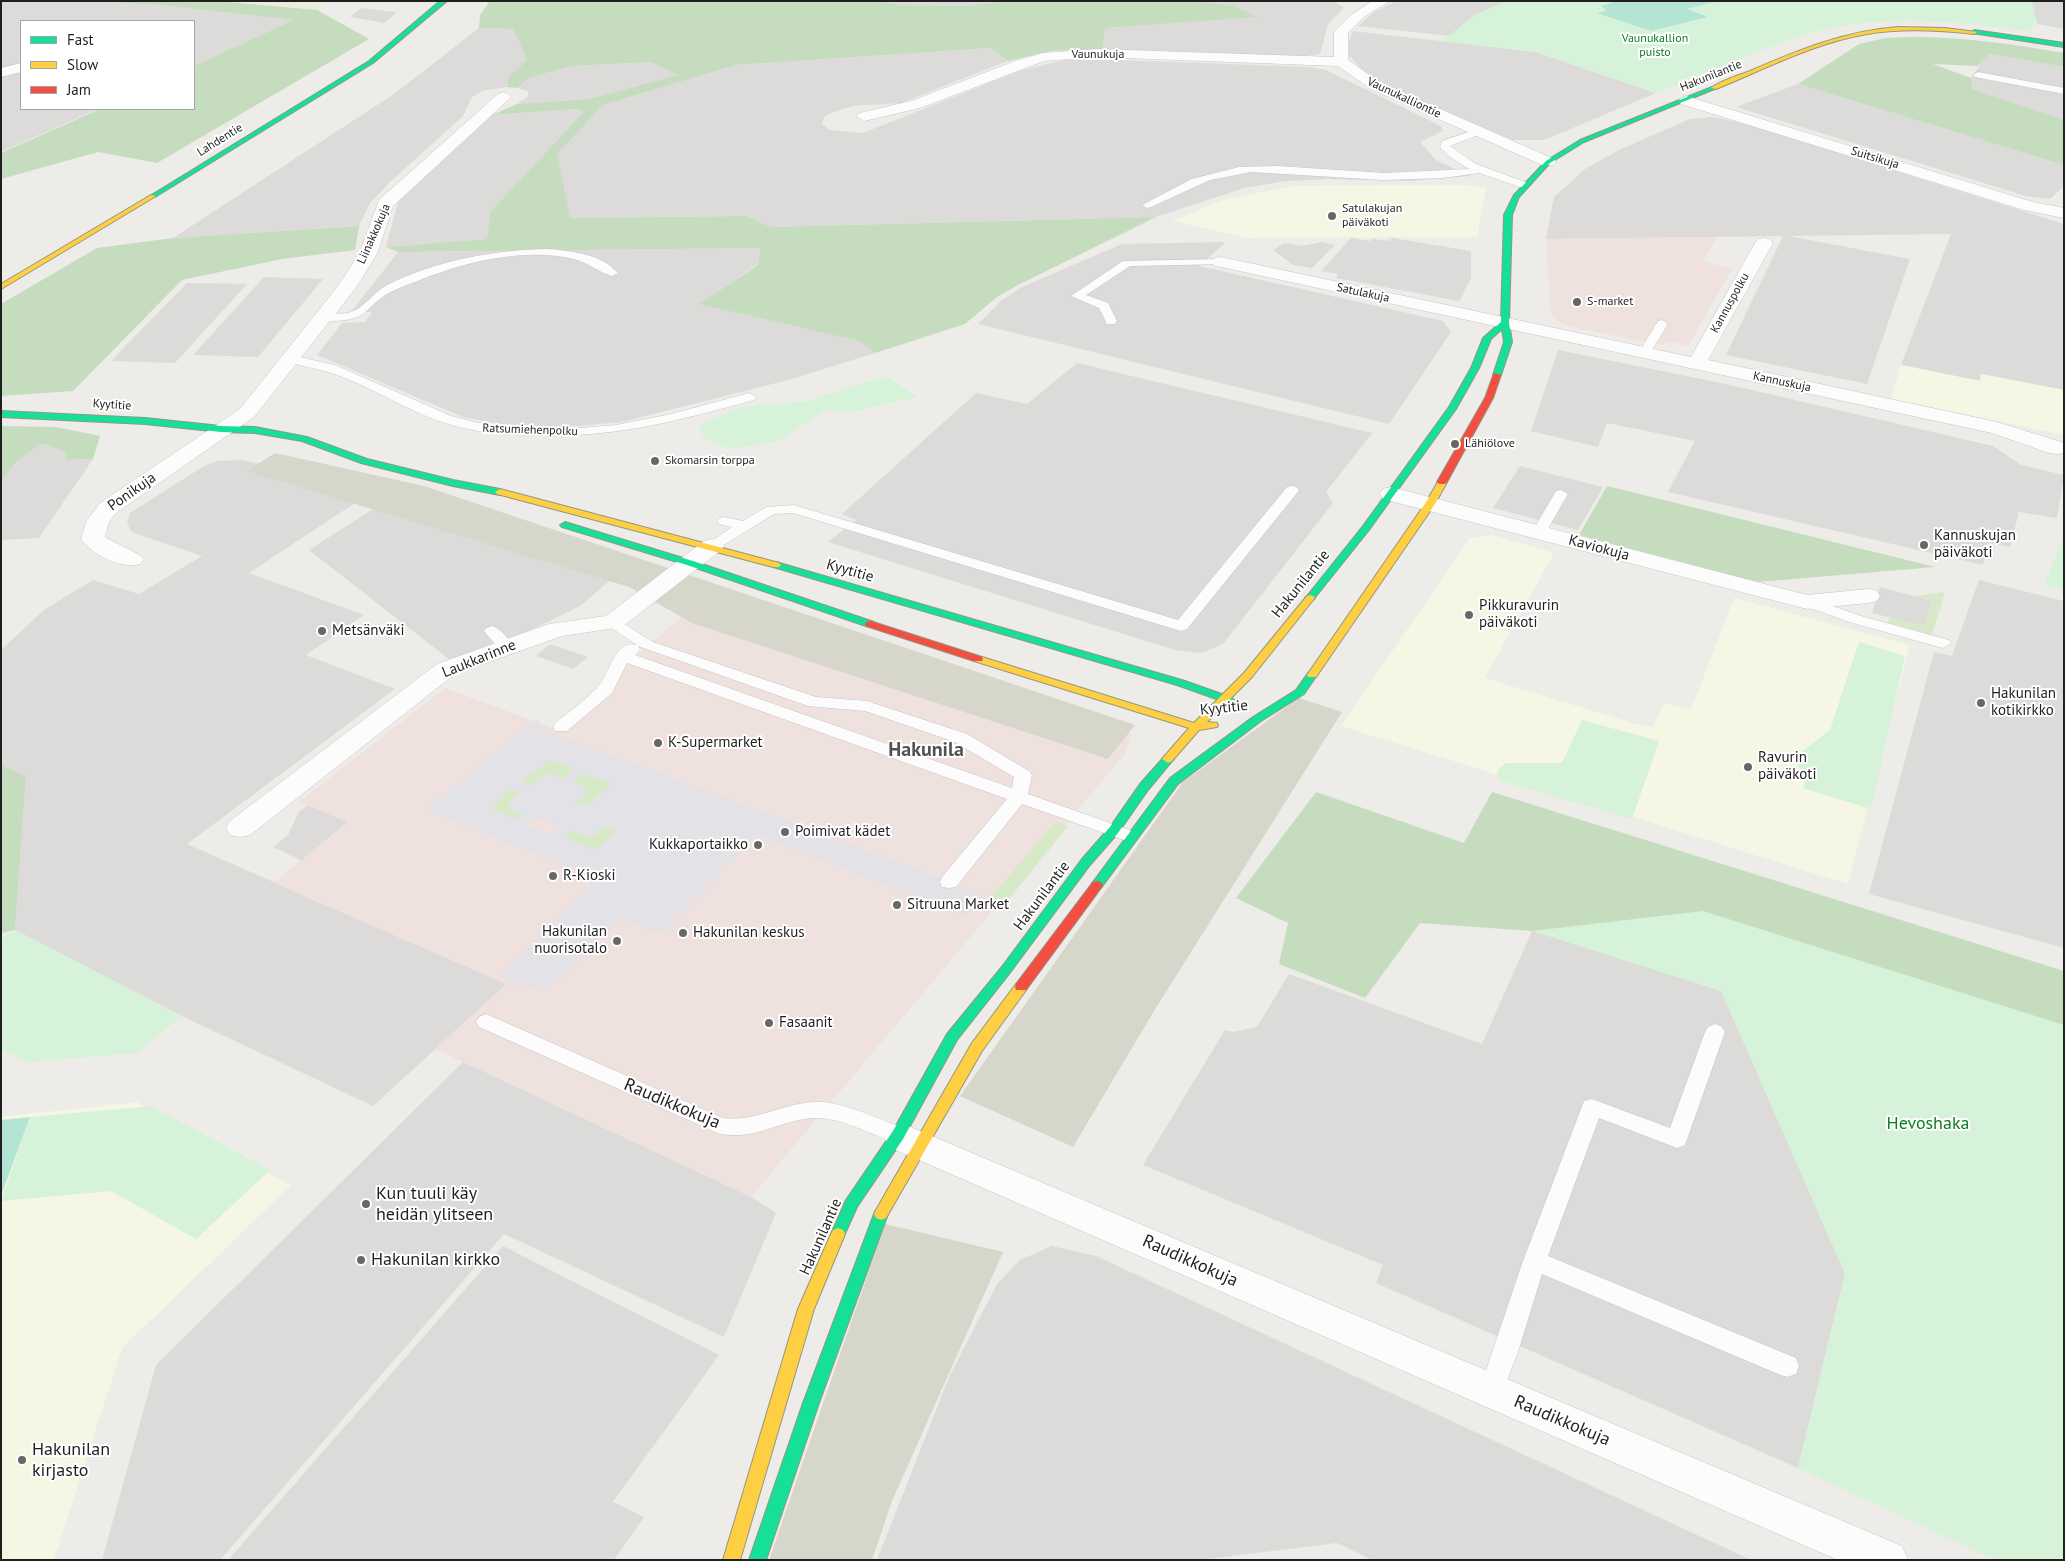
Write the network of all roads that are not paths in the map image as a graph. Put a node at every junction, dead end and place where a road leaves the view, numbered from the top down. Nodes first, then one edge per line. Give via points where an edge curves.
1 (444, 1) edge
2 (1384, 1) edge
3 (1354, 4) dead end
4 (1368, 8) junction
5 (2064, 45) edge
6 (1341, 62) junction
7 (20, 67) edge
8 (1, 73) edge
9 (1978, 75) dead end
10 (2064, 91) edge
11 (503, 97) dead end
12 (1686, 101) junction
13 (864, 116) dead end
14 (1477, 132) junction
15 (1548, 162) junction
16 (1481, 170) junction
17 (1524, 185) junction
18 (1147, 205) dead end
19 (2064, 213) edge
20 (1764, 243) dead end
21 (1221, 262) joint
22 (612, 273) dead end
23 (1, 287) edge
24 (324, 318) junction
25 (1111, 321) dead end
26 (1505, 323) junction
27 (1662, 324) dead end
28 (1646, 352) junction
29 (291, 359) junction
30 (1697, 363) junction
31 (749, 397) dead end
32 (1, 414) edge
33 (221, 430) junction
34 (258, 443) dead end
35 (2057, 448) dead end
36 (310, 454) dead end
37 (364, 461) junction
38 (452, 484) junction
39 (1292, 490) dead end
40 (1391, 494) junction
41 (1561, 494) dead end
42 (498, 503) dead end
43 (1430, 504) junction
44 (553, 521) dead end
45 (724, 521) dead end
46 (746, 526) junction
47 (1539, 532) junction
48 (712, 546) junction
49 (132, 559) dead end
50 (690, 563) junction
51 (1868, 596) dead end
52 (1807, 602) junction
53 (613, 622) junction
54 (640, 642) junction
55 (1943, 643) dead end
56 (624, 656) junction
57 (1226, 699) junction
58 (1257, 719) junction
59 (561, 727) dead end
60 (1196, 727) junction
61 (1018, 796) junction
62 (240, 828) dead end
63 (1114, 830) junction
64 (1132, 837) junction
65 (949, 882) dead end
66 (486, 1022) dead end
67 (1715, 1032) dead end
68 (910, 1140) junction
69 (1535, 1261) junction
70 (1787, 1366) dead end
71 (1491, 1391) junction
72 (731, 1560) edge
73 (757, 1560) edge
74 (1887, 1560) edge

1 - 23 main road, Lahdentie via 371,62
2 - 4 street
3 - 4 street
4 - 6 street via 1341,32
5 - 12 main road, Hakunilantie via 1964,30 1880,31 1821,45
6 - 13 street, Vaunukuja via 1097,53 1059,56 1023,63 916,105
6 - 14 street, Vaunukalliontie via 1370,84
7 - 8 street
9 - 10 lane
11 - 24 street, Liinakkokuja via 386,204 368,254
12 - 15 main road, Hakunilantie via 1582,141
12 - 19 street, Suitsikuja via 2030,206
14 - 15 street, Vaunukalliontie
14 - 16 lane via 1446,143 1445,148
15 - 17 main road, Hakunilantie
16 - 17 lane
16 - 18 lane via 1403,175 1285,170 1228,172 1188,184
17 - 26 main road, Hakunilantie via 1508,215
20 - 30 street, Kannuspolku
21 - 25 lane via 1127,263 1077,296 1104,306
21 - 26 street, Satulakuja
22 - 24 lane via 603,264 574,255 531,253 483,258 430,271 383,292 356,315
24 - 29 street, Liinakkokuja
26 - 28 street, Kannuskuja
26 - 40 main road, Hakunilantie via 1487,338 1476,368
26 - 43 main road, Hakunilantie via 1508,342 1488,398
27 - 28 lane
28 - 30 street, Kannuskuja
29 - 31 lane, Ratsumiehenpolku via 319,364 355,377 444,419 482,429 555,433 598,431
29 - 33 street, Liinakkokuja via 247,413
30 - 35 street, Kannuskuja via 1997,428
32 - 33 main road, Kyytitie via 83,416
33 - 34 main road, Kyytitie
33 - 37 main road, Kyytitie via 255,430 288,435
33 - 49 street, Ponikuja via 101,515 93,530 93,539 112,552
36 - 37 main road, Kyytitie
37 - 38 main road, Kyytitie
38 - 42 main road, Kyytitie
38 - 48 main road, Kyytitie via 517,495
39 - 46 lane via 1181,626 794,508 771,510
40 - 43 street, Kaviokuja
40 - 57 main road, Hakunilantie
41 - 47 lane
43 - 47 street, Kaviokuja
43 - 58 main road, Hakunilantie via 1300,692
44 - 50 main road, Kyytitie
45 - 46 lane
46 - 48 lane
47 - 52 street, Kaviokuja
48 - 50 street
48 - 57 main road, Kyytitie
50 - 53 street
50 - 60 main road, Kyytitie via 902,635
51 - 52 street, Kaviokuja
52 - 55 lane, Kaviokuja
53 - 54 lane
53 - 62 street, Laukkarinne via 499,639 446,669
54 - 56 lane
54 - 61 lane via 814,702 867,706 961,738 1023,775
56 - 59 lane via 606,689
56 - 61 lane
57 - 58 main road, Kyytitie
57 - 60 main road, Hakunilantie
58 - 60 main road, Kyytitie
58 - 64 main road, Hakunilantie via 1174,781
60 - 63 main road, Hakunilantie via 1144,787
61 - 63 lane
61 - 65 lane
63 - 64 lane
63 - 68 main road, Hakunilantie via 952,1037
64 - 68 main road, Hakunilantie
66 - 68 lane, Raudikkokuja via 720,1126 751,1128 814,1110
67 - 69 lane via 1677,1139 1592,1107
68 - 71 street, Raudikkokuja
68 - 72 main road, Hakunilantie via 851,1204 806,1309
68 - 73 main road, Hakunilantie via 811,1403
69 - 70 lane
69 - 71 lane
71 - 74 street, Raudikkokuja

